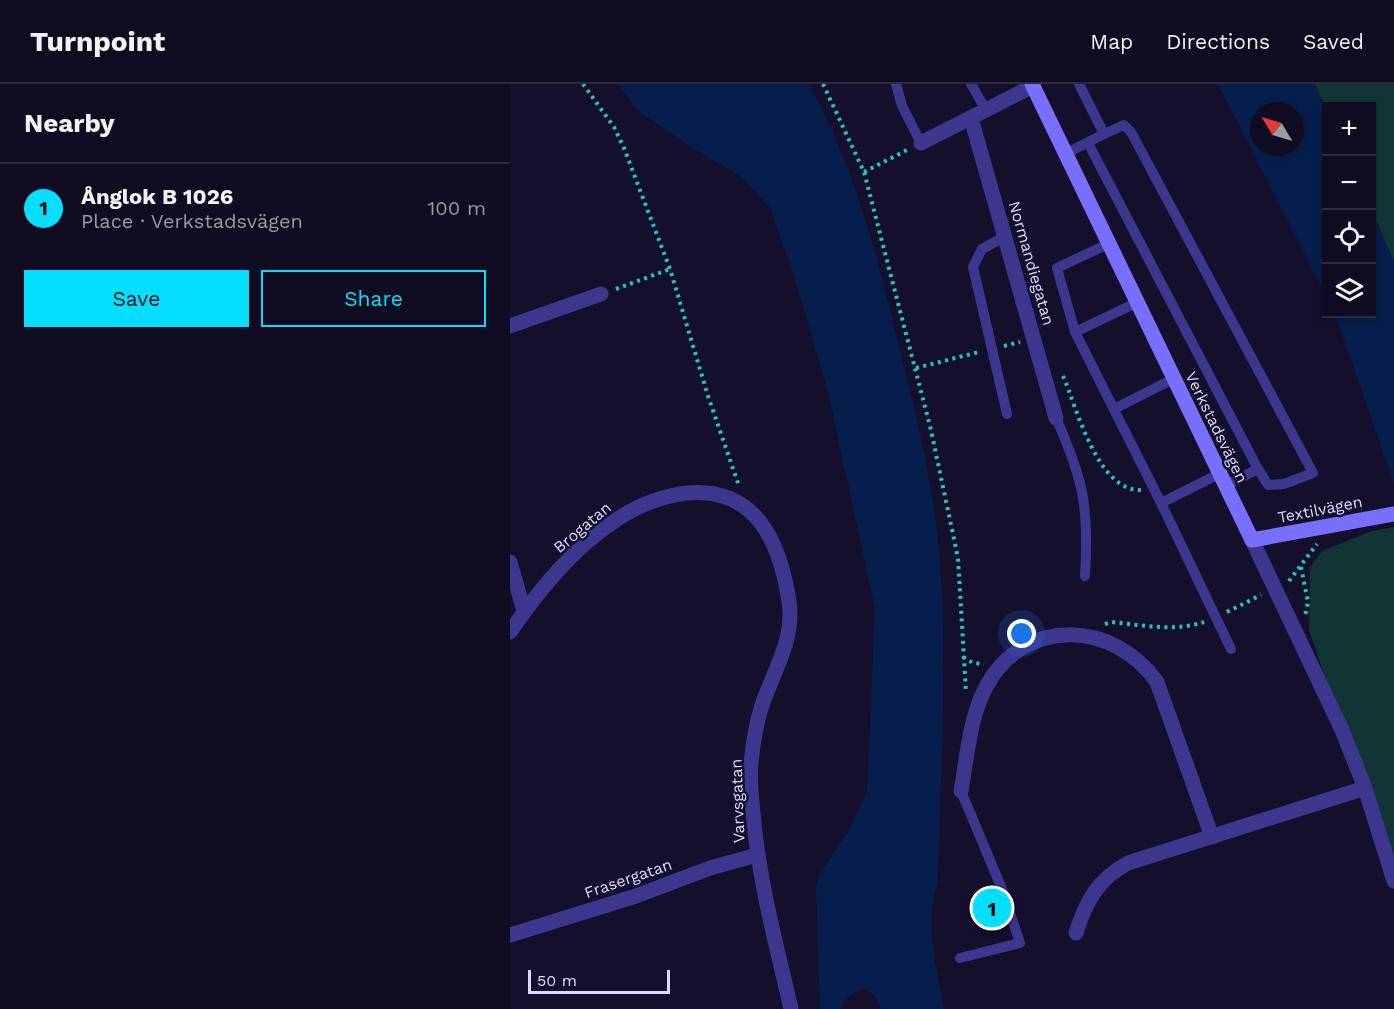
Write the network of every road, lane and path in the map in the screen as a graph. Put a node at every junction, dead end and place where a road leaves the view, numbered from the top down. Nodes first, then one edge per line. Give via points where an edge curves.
1 (583, 84) edge
2 (823, 84) edge
3 (896, 84) edge
4 (971, 84) edge
5 (1078, 84) edge
6 (1034, 85) edge
7 (986, 110) junction
8 (971, 118) junction
9 (1104, 134) junction
10 (921, 143) junction
11 (1088, 143) junction
12 (1065, 154) junction
13 (864, 172) junction
14 (1005, 236) junction
15 (1108, 244) junction
16 (670, 269) junction
17 (601, 294) joint
18 (1137, 303) junction
19 (510, 326) edge
20 (1075, 332) junction
21 (1035, 338) junction
22 (992, 349) junction
23 (916, 368) junction
24 (1062, 373) dead end
25 (1173, 379) junction
26 (1114, 409) junction
27 (1007, 414) dead end
28 (1056, 418) joint
29 (1258, 469) junction
30 (1222, 480) junction
31 (1153, 486) junction
32 (739, 501) junction
33 (1161, 503) junction
34 (1394, 514) edge
35 (1252, 540) junction
36 (510, 562) edge
37 (1301, 567) dead end
38 (1085, 576) dead end
39 (524, 611) junction
40 (1216, 617) junction
41 (510, 632) edge
42 (1089, 636) junction
43 (1299, 641) junction
44 (1231, 649) dead end
45 (977, 713) junction
46 (1365, 788) junction
47 (961, 791) joint
48 (1212, 837) junction
49 (757, 855) junction
50 (1394, 881) edge
51 (1076, 933) dead end
52 (510, 935) edge
53 (960, 958) dead end
54 (791, 1009) edge

1 - 16 path via 624,148
2 - 13 path
3 - 10 lane via 902,106
4 - 7 lane
5 - 9 lane
6 - 7 street
6 - 12 street, Verkstadsvägen
7 - 8 street
8 - 10 street
8 - 14 street, Normandiegatan
9 - 11 lane
9 - 29 lane via 1124,124 1131,132 1313,473 1284,484 1268,485
10 - 13 path
11 - 12 lane
11 - 29 lane
12 - 15 street, Verkstadsvägen
13 - 23 path
14 - 21 street, Normandiegatan
14 - 22 lane via 982,249 973,267
15 - 18 street, Verkstadsvägen
15 - 20 lane via 1057,268
16 - 17 path
16 - 32 path via 734,467
17 - 19 street
18 - 20 lane
18 - 25 street, Verkstadsvägen
20 - 26 lane
21 - 22 path
21 - 28 street, Normandiegatan
22 - 23 path
22 - 27 lane
23 - 45 path via 958,558 963,605 963,676 968,698
24 - 31 path via 1080,423 1100,462 1130,489
25 - 26 lane
25 - 30 street, Verkstadsvägen
26 - 31 lane
28 - 38 lane via 1086,500
29 - 30 lane
30 - 33 lane
30 - 35 street, Verkstadsvägen
31 - 33 lane
32 - 39 street, Brogatan via 694,493 673,495 631,511 581,547
32 - 49 street, Varvsgatan via 768,532 777,553 791,619 755,735 751,767
33 - 40 lane
34 - 35 street, Textilvägen
35 - 43 street, Verkstadsvägen
36 - 39 street
37 - 43 path via 1308,602
39 - 41 street, Brogatan
40 - 42 path via 1180,627 1111,622 1096,627
40 - 44 lane
42 - 45 street via 1053,636 1022,648 996,672 983,692
42 - 48 street via 1128,651 1157,682
43 - 46 street, Verkstadsvägen
45 - 47 street
46 - 48 street
46 - 50 street, Verkstadsvägen
47 - 53 lane via 1020,943
48 - 51 street via 1117,869 1107,876 1091,895
49 - 52 street, Frasergatan
49 - 54 street, Varvsgatan

